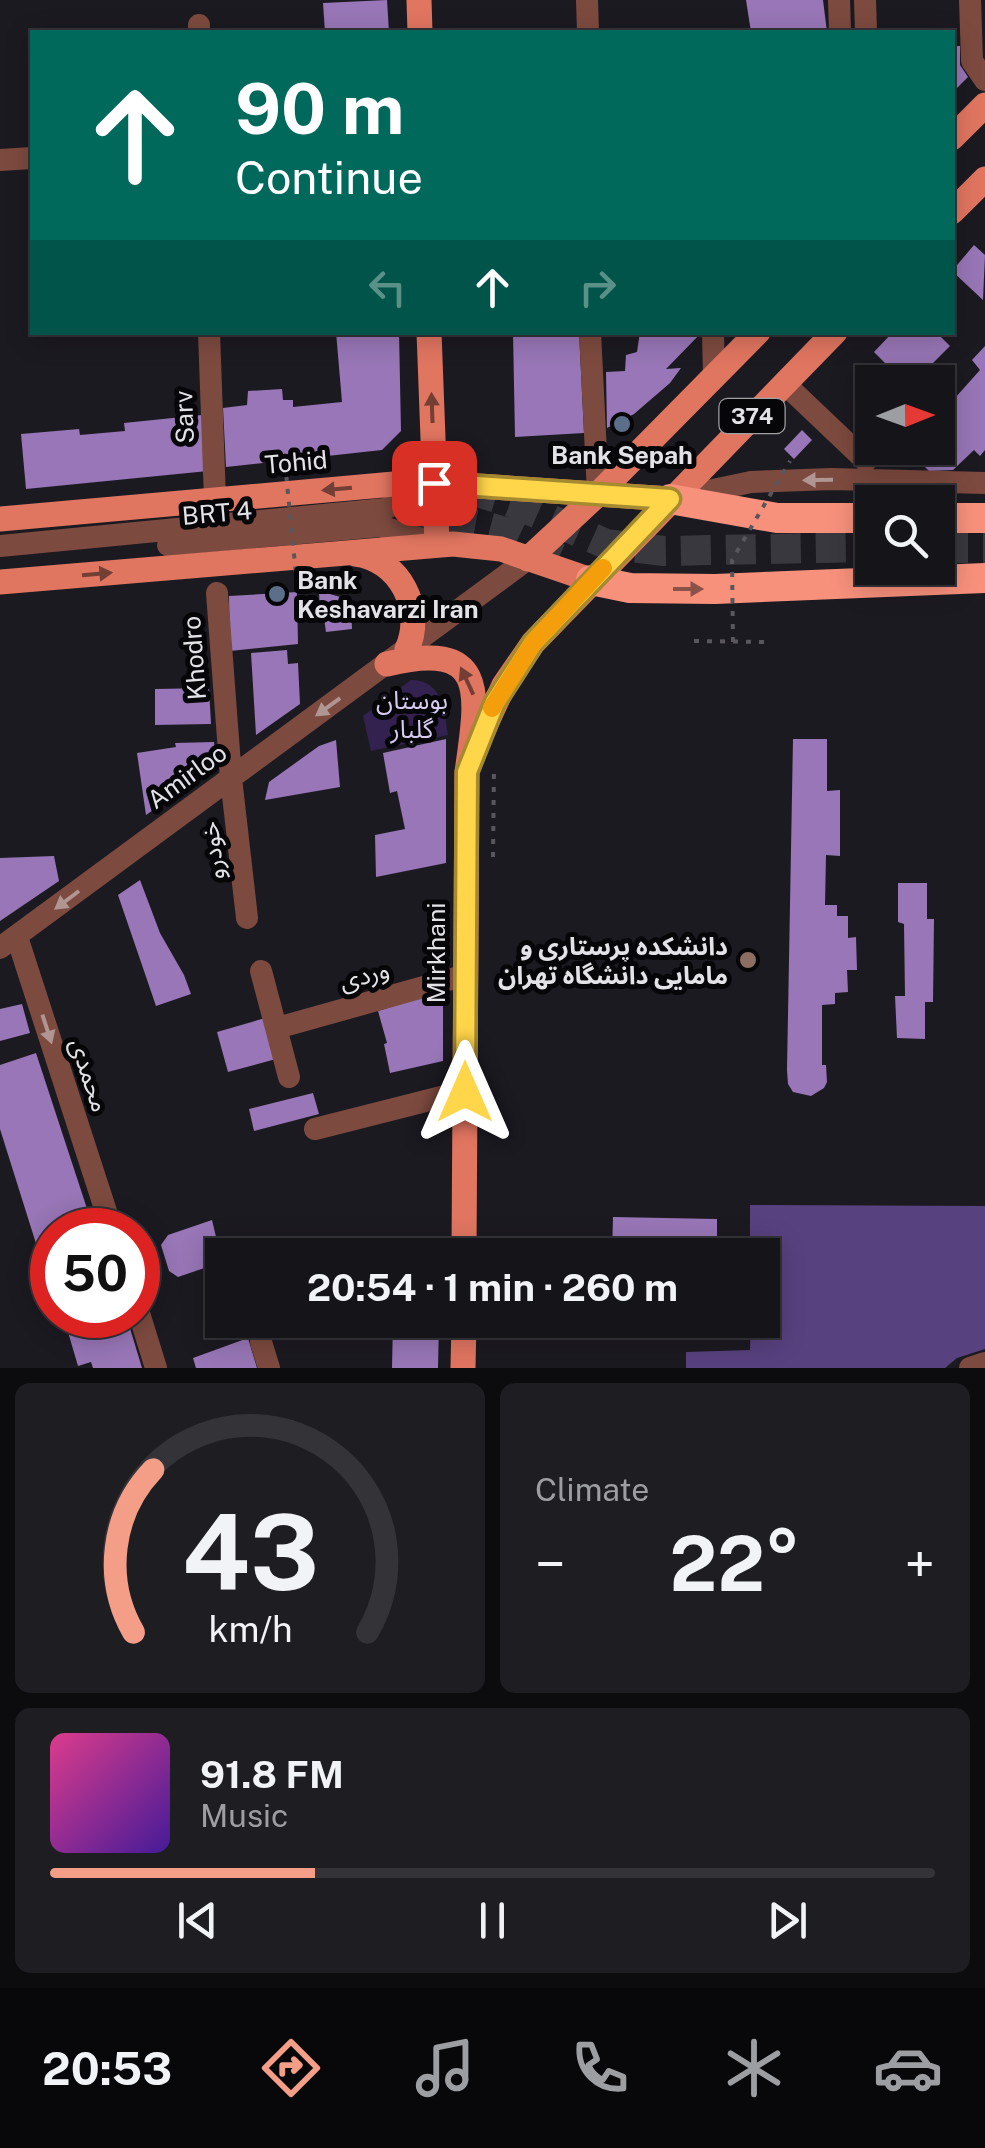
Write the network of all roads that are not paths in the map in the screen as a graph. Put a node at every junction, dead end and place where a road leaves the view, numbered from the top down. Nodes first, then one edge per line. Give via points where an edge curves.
1 (419, 0) edge
2 (588, 0) edge
3 (840, 0) edge
4 (865, 0) edge
5 (970, 0) edge
6 (420, 30) edge
7 (588, 30) edge
8 (840, 30) edge
9 (866, 30) edge
10 (985, 80) edge
11 (985, 106) edge
12 (955, 135) edge
13 (30, 158) edge
14 (0, 160) edge
15 (985, 179) edge
16 (955, 209) edge
17 (208, 335) edge
18 (429, 335) edge
19 (590, 335) edge
20 (713, 335) edge
21 (755, 335) edge
22 (831, 335) edge
23 (714, 378) junction
24 (785, 384) junction
25 (855, 451) edge
26 (434, 483) junction
27 (985, 484) edge
28 (598, 494) junction
29 (670, 499) junction
30 (215, 500) junction
31 (855, 518) edge
32 (955, 518) edge
33 (985, 518) edge
34 (0, 519) edge
35 (437, 544) junction
36 (0, 546) edge
37 (345, 553) junction
38 (528, 559) junction
39 (0, 561) edge
40 (985, 578) edge
41 (591, 580) junction
42 (0, 582) edge
43 (217, 593) dead end
44 (397, 656) junction
45 (467, 772) junction
46 (231, 778) junction
47 (247, 918) dead end
48 (8, 942) edge
49 (262, 971) dead end
50 (466, 974) junction
51 (276, 1028) junction
52 (289, 1077) dead end
53 (465, 1092) junction
54 (315, 1128) dead end
55 (104, 1208) edge
56 (464, 1238) edge
57 (147, 1338) edge
58 (464, 1338) edge
59 (261, 1342) dead end
60 (985, 1364) edge
61 (156, 1368) edge
62 (268, 1368) edge
63 (464, 1368) edge
64 (970, 1368) edge

1 - 6 main road
2 - 7 street
3 - 8 street
4 - 9 street
5 - 10 street via 972,61
11 - 12 main road
13 - 14 street
15 - 16 main road
17 - 30 street, Sarv
26 -> 18 main road
19 - 28 street
20 - 23 street
21 - 23 main road, 374
22 - 24 main road, 374
23 - 28 main road, 374
24 - 25 street
24 - 29 main road, 374
26 - 28 main road, Tohid
26 -> 30 main road, Tohid
26 - 35 main road
26 - 36 street via 385,509
27 -> 29 street via 752,482
28 - 29 main road, Tohid
28 - 38 main road, 374
29 - 31 highway via 777,518
29 - 41 main road, 374
30 - 34 main road, Tohid
32 - 33 highway
35 - 37 main road
35 - 38 main road via 484,545
35 - 39 street, BRT 4 via 380,526
42 -> 37 main road
37 - 44 main road via 370,556 407,590 415,632
38 - 41 main road
38 - 44 street, Amirloo
41 -> 40 highway via 630,588 715,589
41 - 45 main road via 514,669
43 - 46 street, Khodro
45 -> 44 main road via 475,710 464,670 448,658
44 -> 46 street, Amirloo
45 - 50 main road, Mirkhani
46 - 47 street, خودرو
46 -> 48 street, Amirloo
48 -> 55 street, محمدی
49 - 51 street
50 - 51 street, وردی
50 - 53 main road, Mirkhani
51 - 52 street
53 - 54 street
53 - 56 main road, Mirkhani
57 - 61 street
58 - 63 main road
59 - 62 street
60 - 64 street

